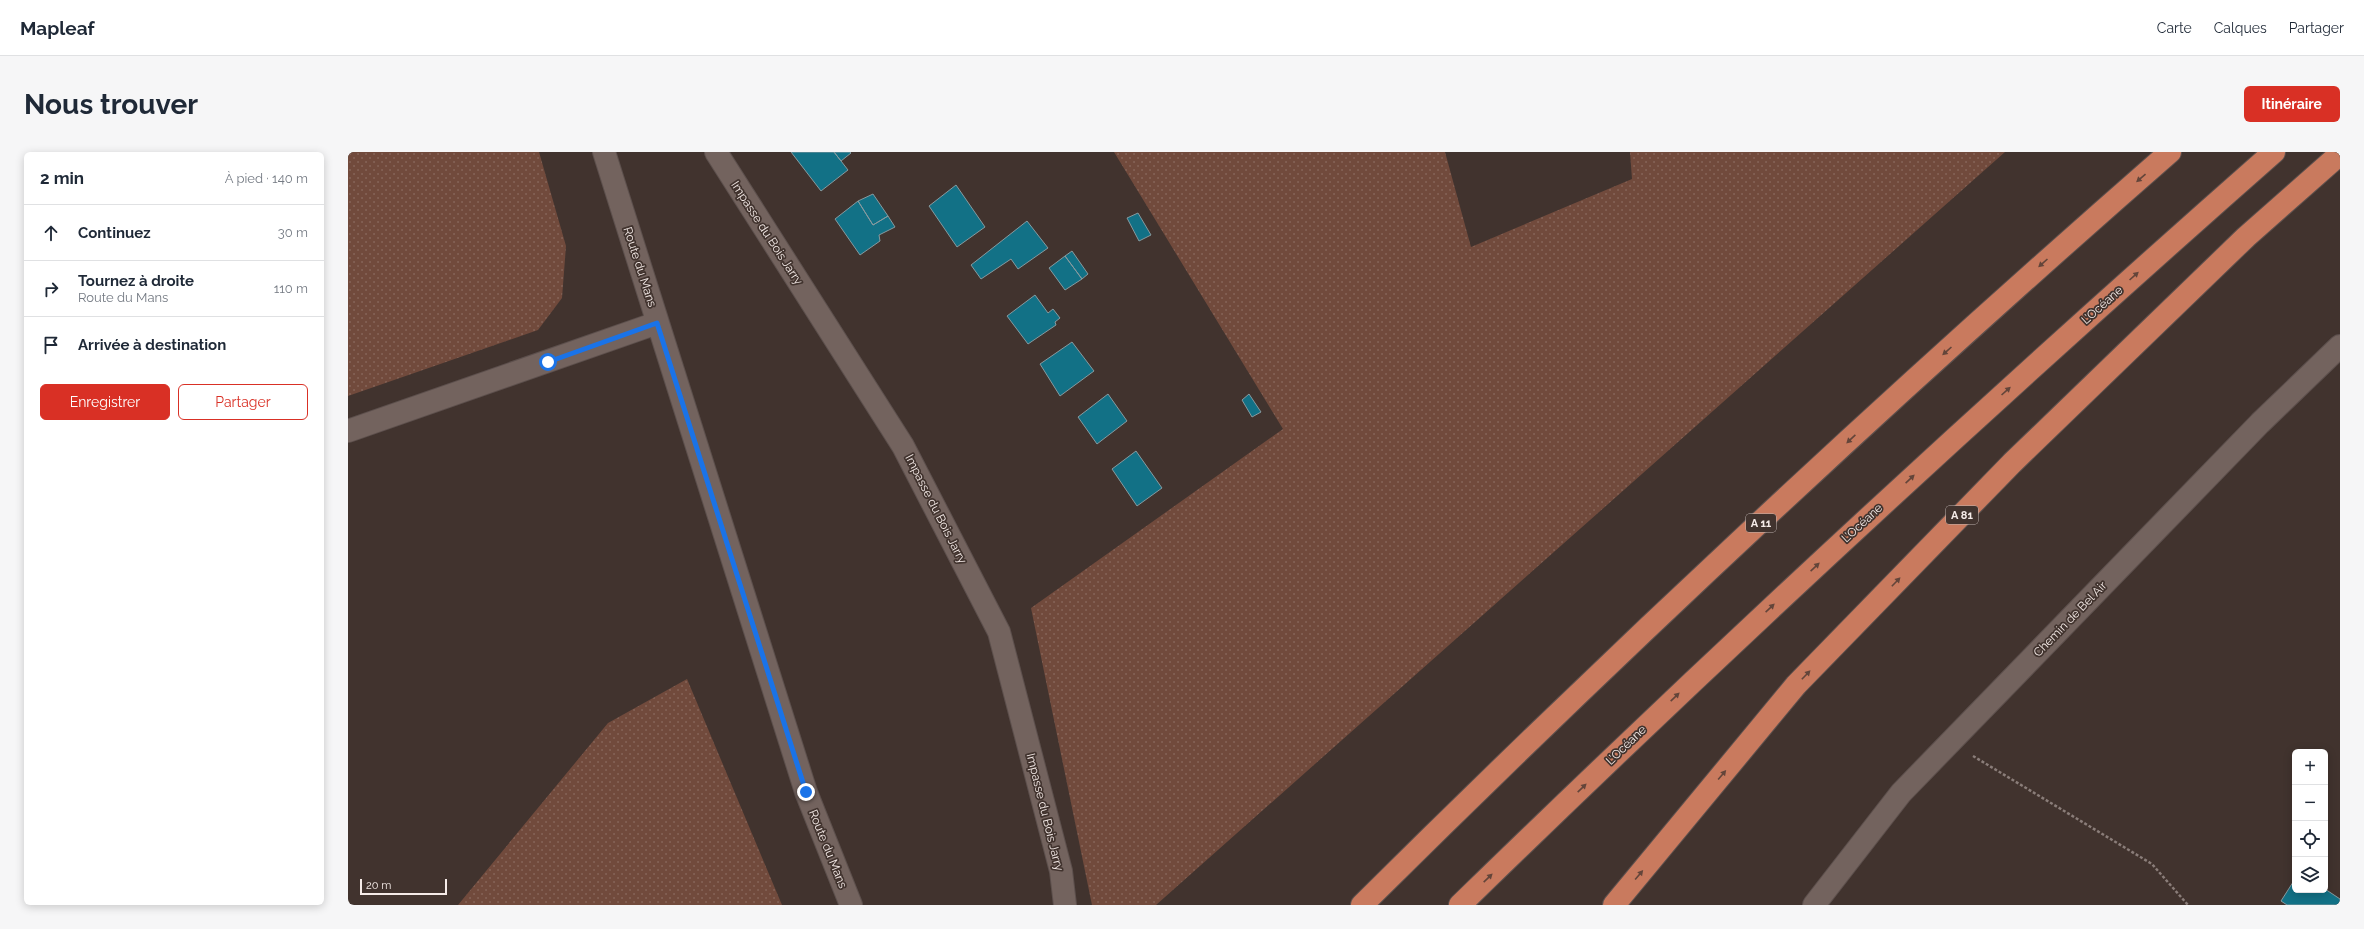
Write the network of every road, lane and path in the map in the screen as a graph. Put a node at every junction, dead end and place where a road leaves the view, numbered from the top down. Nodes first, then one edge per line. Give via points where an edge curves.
1 (604, 152) edge
2 (716, 152) edge
3 (2170, 152) edge
4 (2274, 152) edge
5 (2340, 154) edge
6 (657, 323) junction
7 (2340, 346) edge
8 (348, 431) edge
9 (1950, 742) junction
10 (851, 905) edge
11 (1065, 905) edge
12 (1362, 905) edge
13 (1460, 905) edge
14 (1614, 905) edge
15 (1814, 905) edge
16 (2188, 905) edge

1 - 6 street, Route du Mans
2 - 11 street, Impasse du Bois Jarry via 903,446 999,632 1061,870
3 -> 12 highway, A 11 via 1933,363 1651,625
13 -> 4 highway, L’Océane via 1688,685 1955,437
14 -> 5 highway, A 81 via 1802,679 2017,457 2246,237
6 - 8 street
6 - 10 street, Route du Mans via 806,792
7 - 9 street, Chemin de Bel Air via 2260,423
9 - 15 street, Chemin de Bel Air via 1900,793
9 - 16 path via 2152,864

